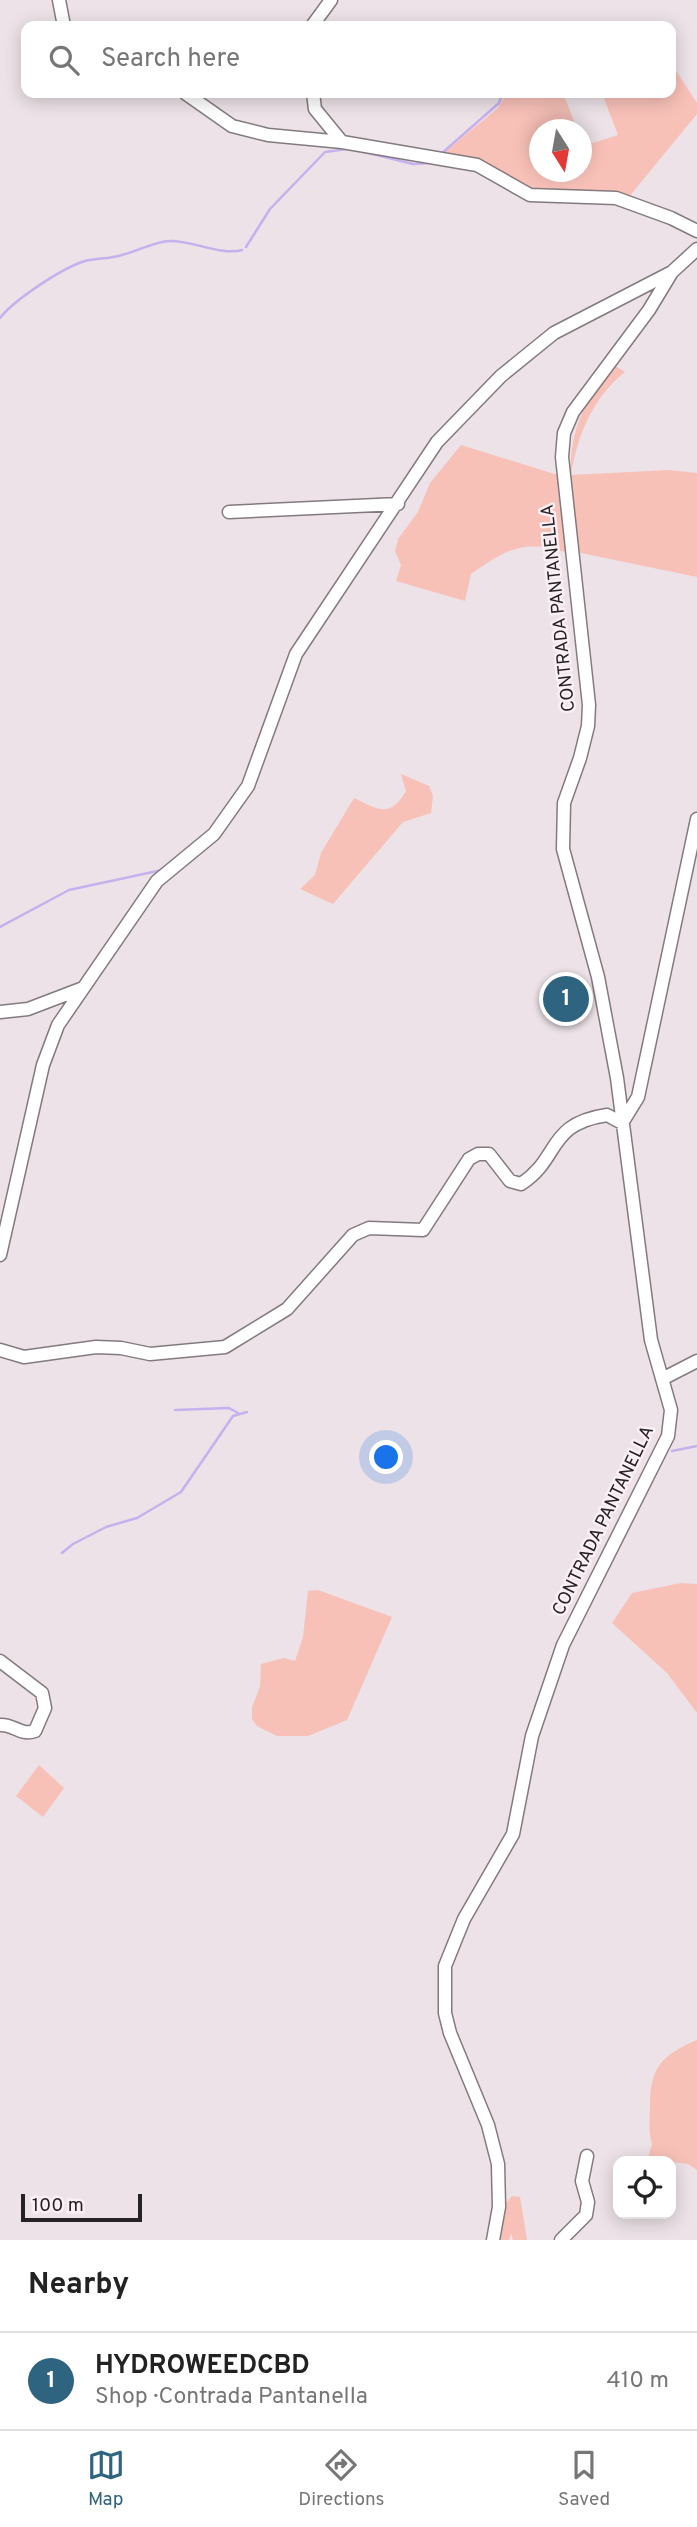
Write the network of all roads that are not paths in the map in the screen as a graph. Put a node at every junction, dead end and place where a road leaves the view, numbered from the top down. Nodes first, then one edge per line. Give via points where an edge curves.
1 (59, 0) edge
2 (331, 0) edge
3 (63, 21) edge
4 (316, 21) edge
5 (193, 98) edge
6 (314, 98) edge
7 (342, 142) junction
8 (697, 231) edge
9 (697, 249) edge
10 (672, 272) junction
11 (398, 504) junction
12 (229, 512) dead end
13 (697, 819) edge
14 (83, 988) junction
15 (0, 1012) edge
16 (622, 1123) junction
17 (0, 1255) edge
18 (0, 1350) edge
19 (697, 1361) edge
20 (662, 1379) junction
21 (0, 1661) edge
22 (0, 1725) edge
23 (587, 2156) dead end
24 (494, 2240) edge
25 (561, 2240) edge

1 - 3 street
2 - 4 street
5 - 7 street via 232,126 268,135
6 - 7 street via 315,109
7 - 8 street via 477,165 530,195 616,198
9 - 10 street, CONTRADA PANTANELLA
10 - 11 street via 554,333 501,376 437,442
10 - 16 street, CONTRADA PANTANELLA via 573,412 564,433 562,457 589,705 580,758 564,803 563,849 598,977
11 - 12 street
11 - 14 street via 296,654 248,786 214,834 157,881
13 - 16 street via 638,1097
14 - 15 street via 28,1009
14 - 17 street via 50,1044
16 - 18 street via 607,1115 575,1124 562,1132 533,1174 520,1184 510,1181 489,1154 469,1159 423,1230 369,1228 353,1236 287,1309 225,1347 150,1354 96,1347 24,1357
16 - 20 street, CONTRADA PANTANELLA via 642,1284
19 - 20 street
20 - 24 street, CONTRADA PANTANELLA via 671,1410 668,1436 563,1645 532,1736 513,1834 464,1919 443,1979 450,2033 488,2125 498,2164
21 - 22 street via 42,1693 45,1708 35,1731 21,1733
23 - 25 street via 582,2181 586,2214

